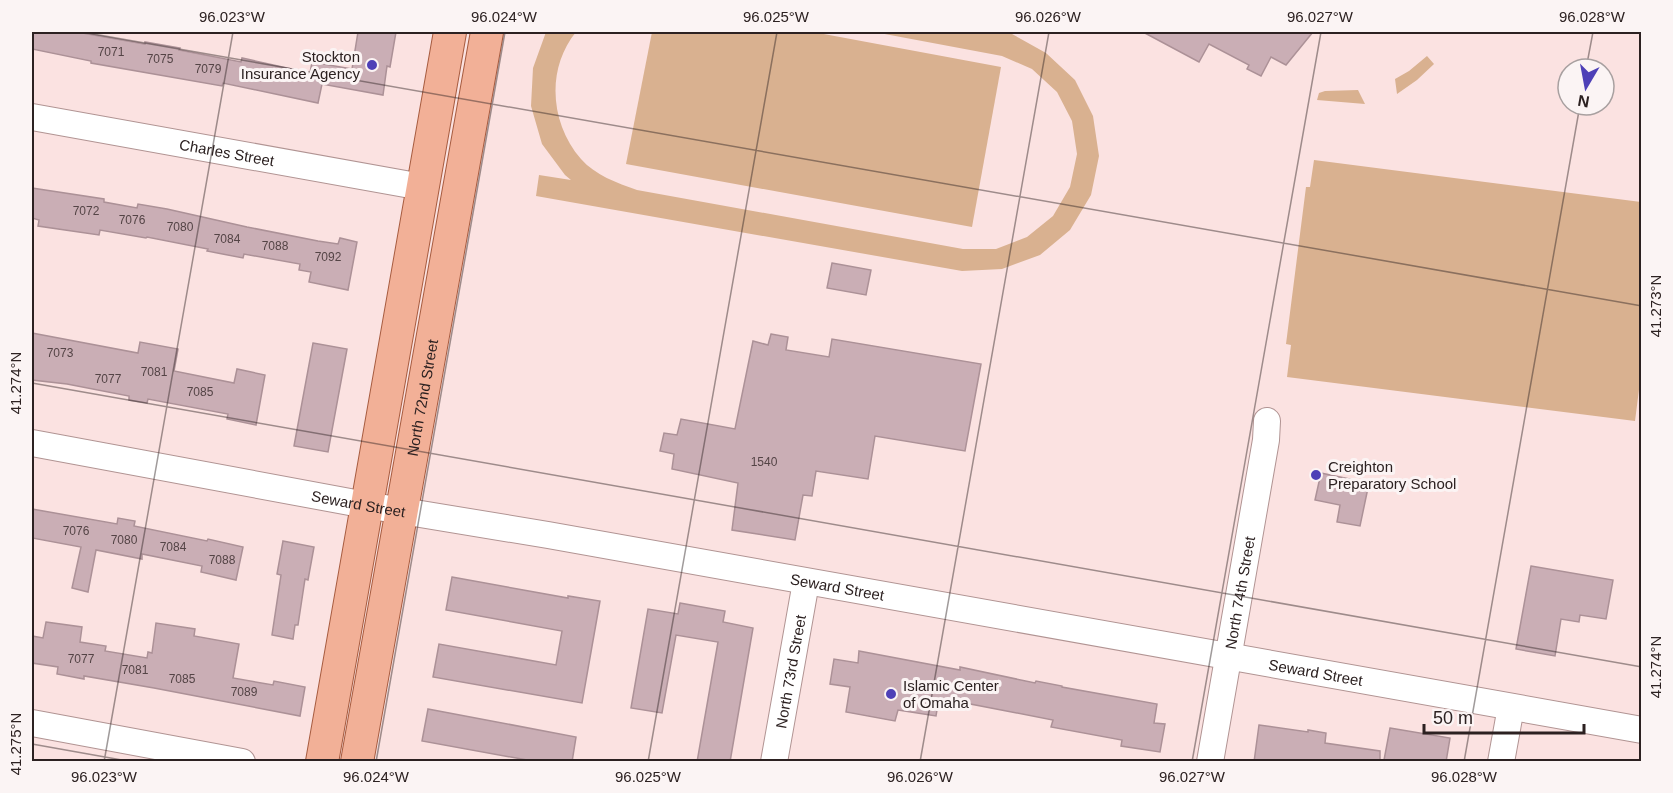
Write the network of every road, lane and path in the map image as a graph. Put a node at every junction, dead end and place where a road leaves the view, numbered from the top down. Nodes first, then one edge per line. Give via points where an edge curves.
1 (450, 32) edge
2 (487, 32) edge
3 (32, 117) edge
4 (422, 187) junction
5 (1267, 421) dead end
6 (32, 443) edge
7 (366, 505) junction
8 (402, 511) junction
9 (806, 582) junction
10 (1229, 657) junction
11 (1511, 707) junction
12 (32, 723) edge
13 (1641, 730) edge
14 (242, 762) edge
15 (322, 762) edge
16 (357, 762) edge
17 (774, 762) edge
18 (1210, 762) edge
19 (1501, 762) edge

1 - 4 main road
2 - 8 main road, North 72nd Street
3 - 4 street, Charles Street
4 - 7 main road
5 - 10 street, North 74th Street
6 - 7 street, Seward Street
7 - 8 street, Seward Street
7 - 15 main road
8 - 9 street, Seward Street
8 - 16 main road, North 72nd Street
9 - 10 street, Seward Street
9 - 17 street, North 73rd Street
10 - 11 street, Seward Street
10 - 18 street, North 74th Street
11 - 13 street, Seward Street
11 - 19 street
12 - 14 street

